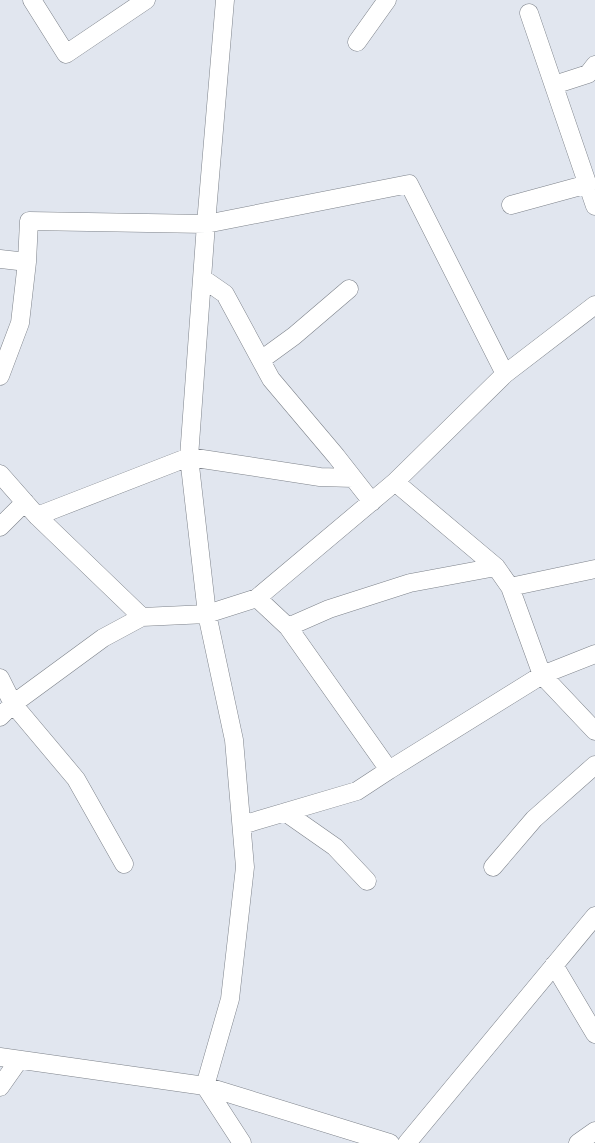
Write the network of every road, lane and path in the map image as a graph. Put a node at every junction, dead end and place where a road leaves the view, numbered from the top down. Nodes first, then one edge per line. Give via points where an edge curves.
1 (32, 0) edge
2 (146, 0) edge
3 (225, 0) edge
4 (387, 0) edge
5 (529, 13) dead end
6 (357, 42) dead end
7 (595, 65) edge
8 (554, 85) junction
9 (588, 184) junction
10 (511, 205) dead end
11 (595, 206) edge
12 (206, 224) junction
13 (0, 259) edge
14 (27, 262) junction
15 (202, 278) junction
16 (349, 288) dead end
17 (595, 305) edge
18 (261, 360) junction
19 (505, 374) junction
20 (0, 376) edge
21 (190, 457) junction
22 (0, 474) edge
23 (353, 478) junction
24 (395, 482) junction
25 (24, 502) junction
26 (372, 502) junction
27 (37, 516) junction
28 (0, 527) edge
29 (496, 567) junction
30 (595, 569) edge
31 (510, 587) junction
32 (257, 598) junction
33 (207, 614) junction
34 (142, 617) junction
35 (288, 627) junction
36 (595, 654) edge
37 (542, 675) junction
38 (0, 678) edge
39 (13, 704) junction
40 (0, 717) edge
41 (595, 731) edge
42 (595, 765) edge
43 (390, 770) junction
44 (285, 812) junction
45 (242, 825) junction
46 (124, 864) dead end
47 (493, 866) dead end
48 (367, 881) dead end
49 (595, 916) edge
50 (554, 965) junction
51 (595, 1034) edge
52 (0, 1057) edge
53 (19, 1060) junction
54 (205, 1086) junction
55 (0, 1087) edge
56 (595, 1131) edge
57 (242, 1143) edge
58 (390, 1143) edge
59 (407, 1143) edge
60 (578, 1143) edge

1 - 2 street via 66,54
3 - 12 street
4 - 6 street
5 - 8 street
7 - 8 street via 588,74
8 - 9 street
9 - 10 street
9 - 11 street
12 - 14 street via 29,221
12 - 15 street
12 - 19 street via 409,184
13 - 14 street
14 - 20 street via 20,323
15 - 18 street via 225,294
15 - 21 street
16 - 18 street via 294,336
17 - 19 street
18 - 23 street via 271,379
19 - 24 street
21 - 23 street via 320,478
21 - 27 street
21 - 33 street
22 - 25 street
23 - 26 street
24 - 26 street
24 - 29 street
25 - 27 street
25 - 28 street
26 - 32 street
27 - 34 street
29 - 31 street
29 - 35 street via 410,583 329,609
30 - 31 street
31 - 37 street
32 - 33 street
32 - 35 street
33 - 34 street
33 - 45 street via 234,740
34 - 39 street via 103,638
35 - 43 street
36 - 37 street
37 - 41 street
37 - 43 street
38 - 39 street
39 - 40 street
39 - 46 street via 76,779
42 - 47 street via 534,819
43 - 44 street via 357,791
44 - 45 street
44 - 48 street via 335,847
45 - 54 street via 246,867 230,999
49 - 50 street
50 - 51 street
50 - 59 street
52 - 53 street
53 - 54 street
53 - 55 street
54 - 57 street
54 - 58 street
56 - 60 street

